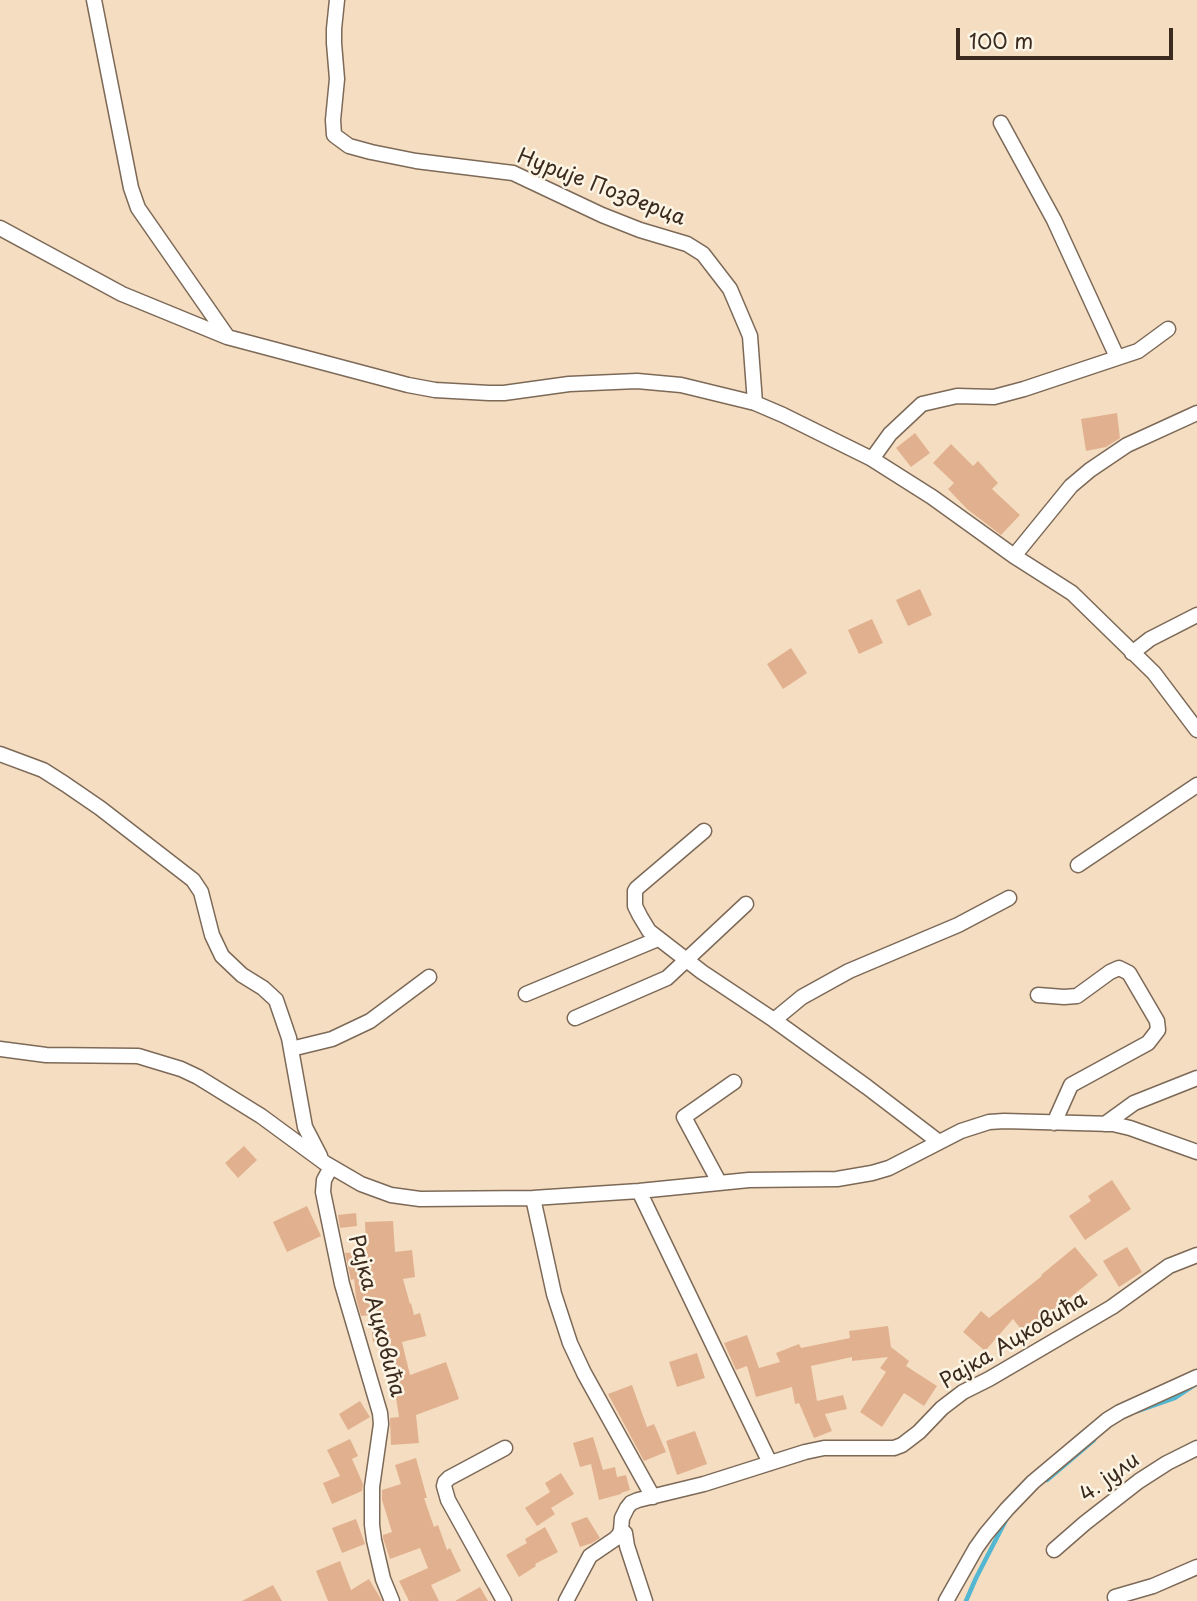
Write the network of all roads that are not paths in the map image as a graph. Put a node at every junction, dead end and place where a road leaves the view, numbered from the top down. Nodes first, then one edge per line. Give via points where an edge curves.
1 (94, 0) edge
2 (337, 0) edge
3 (1001, 123) dead end
4 (0, 228) edge
5 (1168, 329) dead end
6 (228, 337) junction
7 (1117, 358) junction
8 (755, 403) junction
9 (1197, 413) edge
10 (872, 459) junction
11 (1014, 556) junction
12 (1197, 615) edge
13 (1132, 653) junction
14 (1197, 730) edge
15 (0, 754) edge
16 (1197, 785) edge
17 (704, 831) dead end
18 (1079, 865) dead end
19 (1009, 898) dead end
20 (746, 904) dead end
21 (658, 939) junction
22 (687, 960) junction
23 (429, 977) dead end
24 (526, 994) dead end
25 (1038, 995) dead end
26 (575, 1018) dead end
27 (774, 1020) junction
28 (0, 1049) edge
29 (291, 1049) junction
30 (1197, 1078) edge
31 (734, 1082) dead end
32 (1054, 1122) junction
33 (1105, 1124) junction
34 (939, 1142) junction
35 (1197, 1152) edge
36 (328, 1165) junction
37 (719, 1182) junction
38 (639, 1191) junction
39 (533, 1198) junction
40 (1197, 1255) edge
41 (1197, 1377) edge
42 (505, 1448) dead end
43 (1197, 1448) edge
44 (769, 1463) junction
45 (653, 1497) junction
46 (621, 1530) junction
47 (1054, 1550) dead end
48 (1197, 1567) edge
49 (1115, 1597) dead end
50 (392, 1601) edge
51 (504, 1601) edge
52 (566, 1601) edge
53 (645, 1601) edge
54 (946, 1601) edge

1 - 6 street via 138,208
2 - 8 street, Нурије Поздерца via 334,135 349,146 372,152 513,173 602,215 687,244 703,254 730,289 750,336
3 - 7 street via 1054,220
4 - 6 street via 121,293
5 - 7 street via 1138,351
6 - 8 street via 435,390 504,393 637,381 681,385
7 - 10 street via 994,397 957,396 922,404
8 - 10 street
9 - 11 street via 1127,445 1090,470 1071,486
10 - 11 street
11 - 13 street via 1072,593
12 - 13 street
13 - 14 street via 1154,673
15 - 29 street via 65,784 193,880 222,956 276,1000
16 - 18 street
17 - 21 street via 635,891 639,916
19 - 27 street via 849,971
20 - 22 street
21 - 22 street
21 - 24 street
22 - 26 street via 667,978
22 - 27 street
23 - 29 street via 370,1021 332,1039
25 - 32 street via 1077,996 1119,968 1129,973 1157,1021 1158,1030 1148,1044 1071,1085
27 - 34 street
28 - 36 street via 46,1055 138,1056 181,1069 261,1116
29 - 36 street via 305,1127
30 - 33 street via 1134,1103
31 - 37 street via 684,1116
32 - 33 street
32 - 34 street via 989,1122
33 - 35 street
34 - 37 street via 873,1173 821,1180
36 - 39 street via 370,1188 408,1198
36 - 50 street, Рајка Ацковића via 323,1192 342,1284 380,1413 372,1525
37 - 38 street
38 - 39 street
38 - 44 street
39 - 45 street via 570,1343
40 - 44 street, Рајка Ацковића via 1169,1266 1112,1307 963,1392 902,1445 824,1448
41 - 54 street via 1107,1420 1033,1482 986,1534
42 - 51 street via 449,1478 444,1486
43 - 47 street, 4. јули via 1139,1481
44 - 45 street, Рајка Ацковића
45 - 46 street, Рајка Ацковића via 631,1503
46 - 52 street via 590,1556
46 - 53 street
48 - 49 street

